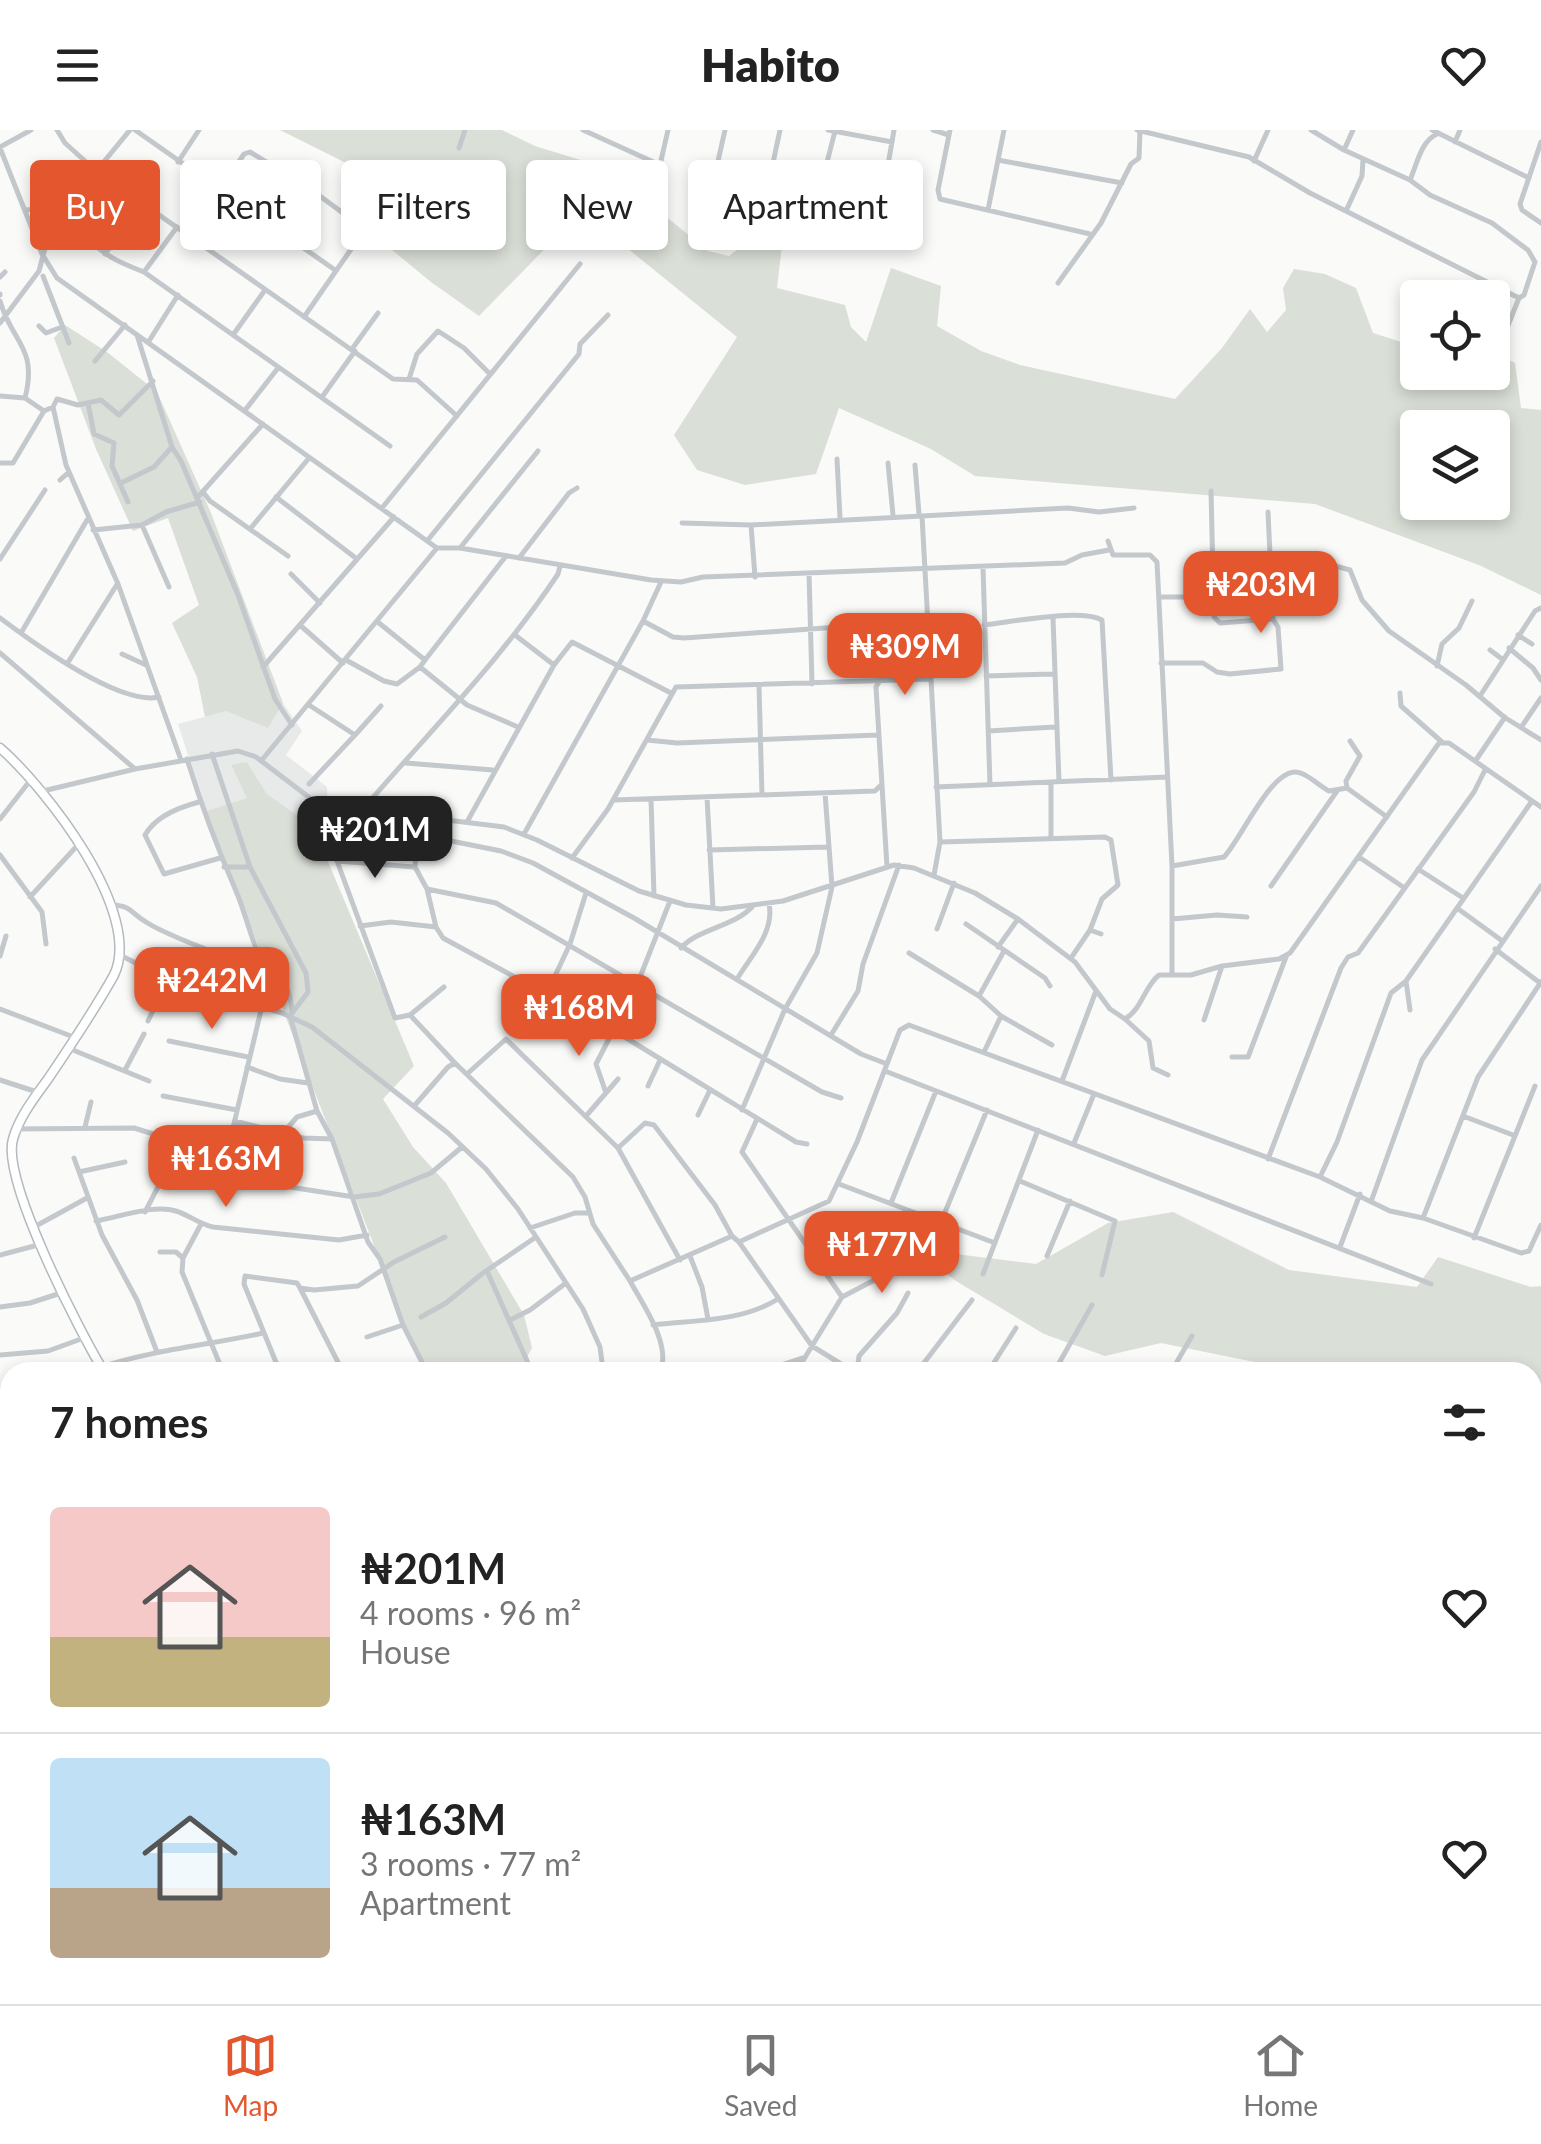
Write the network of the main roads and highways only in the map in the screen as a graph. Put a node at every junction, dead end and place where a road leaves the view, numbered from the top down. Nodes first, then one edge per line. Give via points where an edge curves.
1 (0, 751) edge
2 (95, 1362) edge
3 (97, 1362) edge

1 - 2 main road via 55,813 114,934 109,974 9,1133 6,1151 11,1181 58,1294
1 - 3 main road via 43,790 81,846 119,934 118,968 12,1142 11,1162 34,1227

